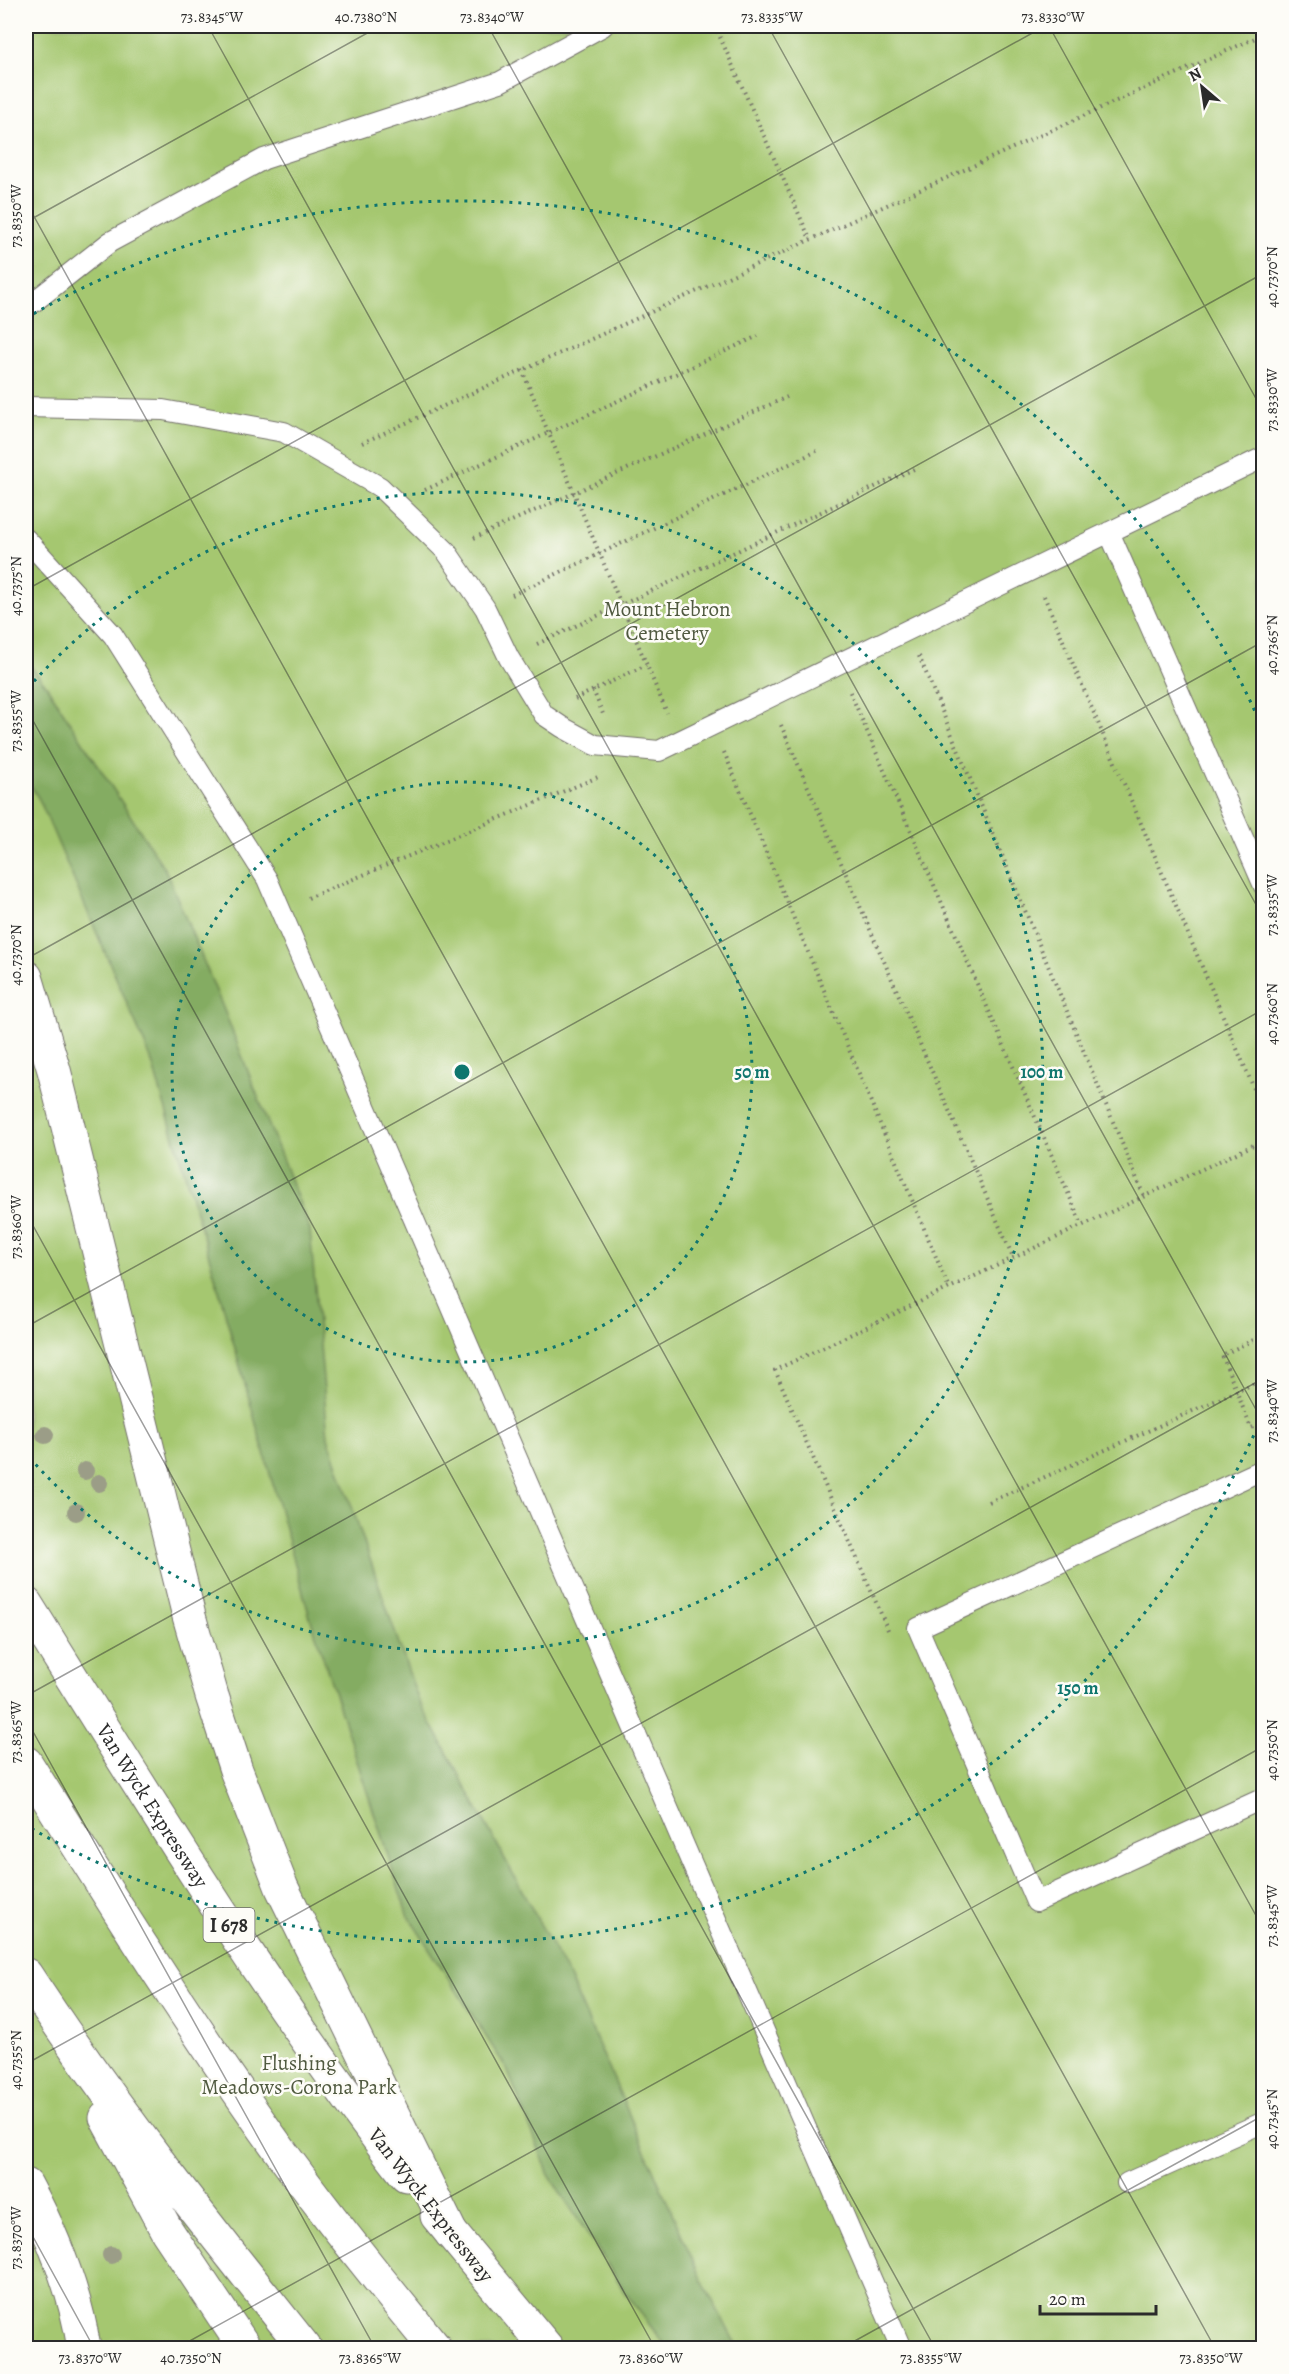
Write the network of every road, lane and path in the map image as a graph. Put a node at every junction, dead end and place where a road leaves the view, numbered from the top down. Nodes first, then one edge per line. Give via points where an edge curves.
1 (603, 26) edge
2 (715, 26) edge
3 (1263, 34) edge
4 (810, 239) junction
5 (26, 308) edge
6 (758, 336) dead end
7 (522, 370) junction
8 (787, 396) dead end
9 (26, 407) edge
10 (549, 433) junction
11 (817, 451) dead end
12 (1263, 457) edge
13 (329, 458) junction
14 (918, 466) dead end
15 (574, 493) junction
16 (397, 503) junction
17 (1109, 532) junction
18 (26, 539) edge
19 (446, 550) junction
20 (599, 553) junction
21 (1032, 569) junction
22 (621, 604) junction
23 (485, 608) junction
24 (908, 630) junction
25 (509, 658) junction
26 (838, 664) junction
27 (647, 665) junction
28 (769, 698) junction
29 (544, 715) junction
30 (712, 725) junction
31 (679, 742) junction
32 (605, 774) dead end
33 (1263, 886) edge
34 (280, 910) junction
35 (26, 977) edge
36 (1263, 1112) edge
37 (1263, 1140) edge
38 (1144, 1196) junction
39 (1082, 1225) junction
40 (1013, 1257) junction
41 (949, 1288) junction
42 (1263, 1335) edge
43 (1263, 1379) edge
44 (1237, 1391) junction
45 (1263, 1423) edge
46 (1263, 1469) edge
47 (989, 1502) dead end
48 (26, 1605) edge
49 (918, 1628) junction
50 (26, 1763) edge
51 (1263, 1798) edge
52 (26, 1975) edge
53 (54, 2018) junction
54 (1263, 2122) edge
55 (1127, 2183) dead end
56 (26, 2185) edge
57 (451, 2233) junction
58 (84, 2349) edge
59 (245, 2349) edge
60 (305, 2349) edge
61 (435, 2349) edge
62 (547, 2349) edge
63 (901, 2349) edge

1 - 5 lane via 500,82 264,159 110,242
2 - 4 path
3 - 4 path
4 - 7 path
6 - 10 path
7 - 10 path
7 - 13 path
8 - 15 path
9 - 13 lane via 163,410 284,432
10 - 15 path
10 - 16 path
11 - 20 path
12 - 17 lane
13 - 16 lane via 380,487
14 - 22 path
15 - 19 path
15 - 20 path
16 - 19 lane
17 - 21 lane
17 - 33 lane
18 - 34 lane via 113,634 267,879
19 - 23 lane
20 - 22 path
20 - 23 path
21 - 24 lane
21 - 36 path
22 - 25 path
22 - 27 path
23 - 25 lane
24 - 26 lane
24 - 38 path
25 - 29 lane
26 - 28 lane
26 - 39 path
27 - 29 path
27 - 31 path
28 - 30 lane
28 - 40 path
29 - 31 lane via 595,745 659,751
30 - 31 lane
30 - 41 path
32 - 34 path
34 - 63 lane
35 - 57 main road via 54,1070 189,1616 233,1759 282,1888
37 - 38 path
38 - 39 path
39 - 40 path
40 - 41 path
41 - 49 path via 775,1370 893,1642
42 - 44 path via 1221,1355
43 - 44 path
44 - 45 path via 1251,1428
44 - 47 path
46 - 49 lane
48 - 57 main road, Van Wyck Expressway / I 678 via 324,2067
49 - 51 lane via 1036,1902
50 - 61 main road via 254,2116
52 - 53 main road
53 - 59 main road via 167,2231
53 - 60 main road via 178,2187
54 - 55 lane
56 - 58 main road via 59,2253
57 - 62 main road, Van Wyck Expressway / I 678

